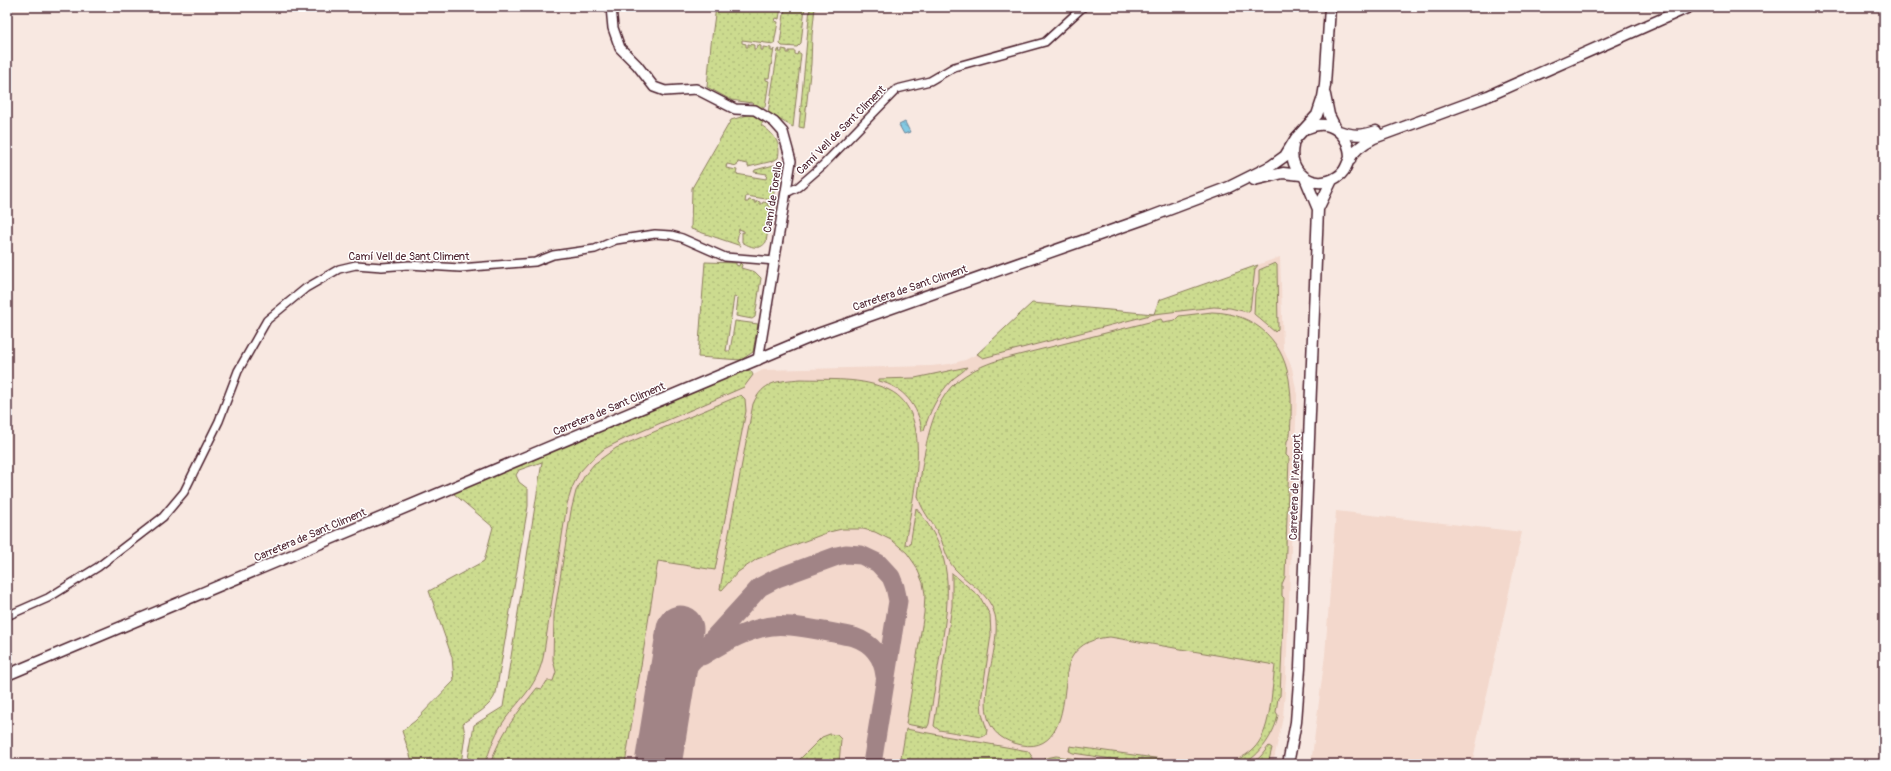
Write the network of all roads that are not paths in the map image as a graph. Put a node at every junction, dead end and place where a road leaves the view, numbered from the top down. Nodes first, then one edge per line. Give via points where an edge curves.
1 (611, 7) edge
2 (1083, 7) edge
3 (1330, 7) edge
4 (1689, 7) edge
5 (1325, 86) junction
6 (1508, 86) junction
7 (1306, 129) junction
8 (1338, 130) junction
9 (1293, 144) junction
10 (1350, 160) junction
11 (1303, 177) junction
12 (1332, 180) junction
13 (1229, 187) junction
14 (786, 193) junction
15 (1318, 209) junction
16 (775, 261) junction
17 (758, 360) junction
18 (7, 616) edge
19 (7, 675) edge
20 (1288, 764) edge

1 - 14 street, Camí de Torello via 613,28 620,48 656,89 696,89 734,109 753,109 780,127 791,156
2 - 14 street, Camí Vell de Sant Climent via 1045,42 954,67 930,82 897,89 822,166 798,187
3 - 5 main road
4 - 6 main road
5 - 7 main road via 1317,115
5 - 8 main road via 1329,115
6 - 8 main road via 1363,136
6 - 10 main road via 1488,96 1374,138 1362,146
7 - 8 main road via 1324,125
7 - 9 main road
8 - 10 main road via 1348,144
9 - 11 main road via 1292,158
9 - 13 main road via 1281,160
10 - 12 main road via 1342,174
11 - 12 main road via 1320,183
11 - 13 main road via 1292,173 1275,174
11 - 15 main road, Carretera de l'Aeroport
12 - 15 main road, Carretera de l'Aeroport
13 - 17 main road, Carretera de Sant Climent via 1140,221 840,326
14 - 16 street, Camí de Torello
15 - 20 main road, Carretera de l'Aeroport via 1300,661 1296,722
16 - 17 street, Camí de Torello
16 - 18 street, Camí Vell de Sant Climent via 725,257 682,238 655,234 616,240 595,249 553,255 535,262 464,268 356,265 339,269 306,288 274,312 264,324 238,371 219,421 184,492 163,517 93,570 48,598
17 - 19 main road, Carretera de Sant Climent

